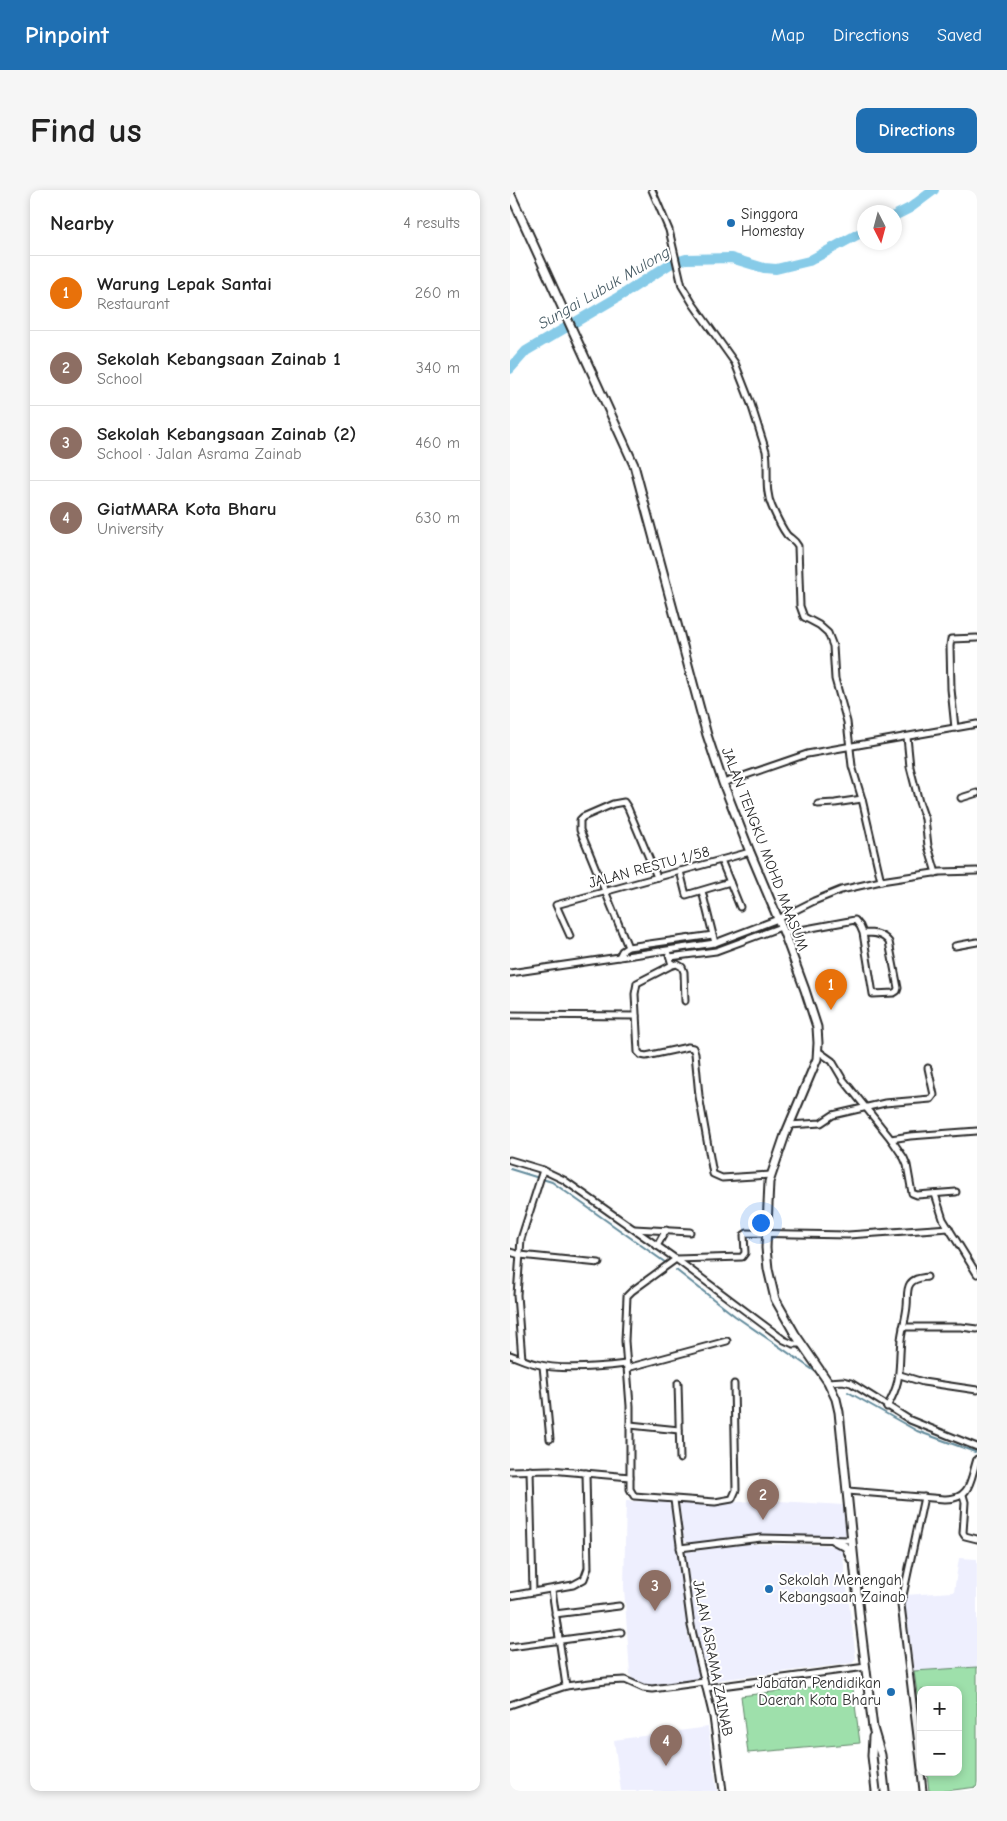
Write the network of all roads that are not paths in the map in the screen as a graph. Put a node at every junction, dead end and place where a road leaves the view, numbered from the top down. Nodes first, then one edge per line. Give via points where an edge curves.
1 (652, 190) edge
2 (510, 193) edge
3 (977, 638) edge
4 (977, 724) edge
5 (955, 728) junction
6 (907, 737) junction
7 (849, 746) junction
8 (723, 783) junction
9 (977, 792) edge
10 (961, 798) dead end
11 (862, 799) junction
12 (818, 804) dead end
13 (750, 852) junction
14 (721, 860) junction
15 (680, 871) junction
16 (977, 871) edge
17 (936, 873) junction
18 (657, 877) junction
19 (881, 881) junction
20 (730, 882) junction
21 (605, 892) junction
22 (702, 892) junction
23 (740, 907) dead end
24 (781, 926) junction
25 (863, 933) junction
26 (713, 935) junction
27 (570, 936) dead end
28 (977, 942) edge
29 (715, 944) junction
30 (955, 946) dead end
31 (628, 947) junction
32 (668, 950) junction
33 (619, 957) junction
34 (670, 957) junction
35 (672, 965) junction
36 (510, 973) edge
37 (684, 1001) dead end
38 (510, 1015) edge
39 (636, 1016) junction
40 (818, 1052) junction
41 (928, 1068) dead end
42 (866, 1108) junction
43 (789, 1126) junction
44 (977, 1131) edge
45 (891, 1139) junction
46 (510, 1160) edge
47 (541, 1175) junction
48 (771, 1175) junction
49 (956, 1192) dead end
50 (935, 1194) junction
51 (949, 1228) junction
52 (633, 1229) junction
53 (666, 1230) junction
54 (690, 1232) dead end
55 (766, 1233) junction
56 (657, 1246) junction
57 (510, 1252) edge
58 (520, 1255) junction
59 (676, 1259) junction
60 (600, 1263) dead end
61 (977, 1274) edge
62 (927, 1277) dead end
63 (903, 1327) junction
64 (977, 1329) edge
65 (727, 1341) dead end
66 (802, 1344) junction
67 (510, 1355) edge
68 (522, 1359) junction
69 (543, 1366) junction
70 (627, 1366) junction
71 (900, 1374) junction
72 (678, 1382) dead end
73 (828, 1382) junction
74 (734, 1384) dead end
75 (977, 1390) edge
76 (887, 1407) junction
77 (630, 1425) junction
78 (680, 1430) junction
79 (550, 1439) dead end
80 (977, 1447) edge
81 (680, 1459) dead end
82 (977, 1459) edge
83 (510, 1470) edge
84 (530, 1470) junction
85 (586, 1473) junction
86 (630, 1477) junction
87 (848, 1491) junction
88 (963, 1495) junction
89 (924, 1497) junction
90 (674, 1500) junction
91 (977, 1539) edge
92 (833, 1540) junction
93 (852, 1540) junction
94 (680, 1548) junction
95 (855, 1572) junction
96 (552, 1590) junction
97 (533, 1592) junction
98 (510, 1596) edge
99 (619, 1606) dead end
100 (555, 1614) junction
101 (621, 1632) dead end
102 (559, 1640) junction
103 (510, 1647) edge
104 (866, 1667) junction
105 (705, 1685) junction
106 (566, 1686) junction
107 (510, 1705) edge
108 (874, 1728) junction
109 (917, 1738) edge
110 (922, 1776) edge
111 (723, 1791) edge
112 (876, 1791) edge
113 (885, 1791) edge
114 (923, 1791) edge

1 - 7 street via 667,222 682,286 742,377 766,452 771,506 787,535 798,546 800,606 804,617 828,633 833,646 835,679 847,722
2 - 8 main road, JALAN TENGKU MOHD MAASUM via 634,465 696,700
3 - 5 street via 951,639
4 - 5 street
5 - 6 street
6 - 7 street
6 - 17 street via 910,767
7 - 8 street via 807,754
7 - 11 street
8 - 13 main road, JALAN TENGKU MOHD MAASUM
9 - 10 street
11 - 12 street
11 - 19 street
13 - 14 street, JALAN RESTU 1/58
13 - 24 main road, JALAN TENGKU MOHD MAASUM
14 - 15 street, JALAN RESTU 1/58
14 - 20 street
15 - 18 street, JALAN RESTU 1/58
15 - 22 street via 686,895
16 - 17 street
17 - 19 street
18 - 21 street, JALAN RESTU 1/58
18 - 21 street via 624,802 614,804 580,820 580,830
19 - 24 street via 841,890 814,901
20 - 22 street
20 - 23 street
21 - 27 street, JALAN RESTU 1/58 via 556,905
21 - 31 street
22 - 26 street
24 - 25 street via 855,920
24 - 29 street
24 - 34 street via 716,952
24 - 40 main road, JALAN TENGKU MOHD MAASUM via 817,1027
25 - 25 street via 876,933 888,942 898,988 894,993 873,994
26 - 29 street
26 - 31 street
28 - 30 street
29 - 32 street
31 - 33 street
32 - 33 street
32 - 34 street
33 - 36 street
34 - 35 street
35 - 37 street via 677,964 684,972
35 - 39 street via 637,984
38 - 39 street
39 - 48 street via 638,1052 641,1055 693,1048 713,1174 722,1178
40 - 42 street via 832,1061
40 - 43 main road, JALAN TENGKU MOHD MAASUM
41 - 42 street via 934,1095 931,1099
42 - 43 street via 833,1115 821,1123
42 - 45 street
43 - 48 main road, JALAN TENGKU MOHD MAASUM
44 - 45 street
45 - 50 street via 907,1165 912,1193
46 - 47 street
47 - 52 street via 564,1180
47 - 58 street via 521,1239
48 - 55 main road, JALAN TENGKU MOHD MAASUM
49 - 50 street
50 - 51 street
51 - 55 street via 848,1235
51 - 61 street
52 - 53 street
52 - 56 street
53 - 54 street
53 - 56 street
55 - 59 street via 745,1234 745,1253 739,1258
55 - 66 main road, JALAN TENGKU MOHD MAASUM via 772,1290
56 - 59 street
57 - 58 street
58 - 60 street
58 - 68 street via 517,1295
59 - 66 street via 784,1340
59 - 70 street via 627,1296
62 - 63 street via 915,1279 910,1284
63 - 64 street
63 - 71 street
65 - 70 street
66 - 73 main road, JALAN TENGKU MOHD MAASUM
67 - 68 street
68 - 69 street
69 - 70 street
69 - 79 street
70 - 77 street
71 - 75 street via 923,1382
71 - 76 street
72 - 78 street
73 - 76 street via 851,1383
73 - 87 main road, JALAN TENGKU MOHD MAASUM via 839,1412
74 - 90 street via 734,1496 720,1502
76 - 80 street via 910,1420
77 - 78 street
77 - 86 street
78 - 81 street
82 - 88 street
83 - 84 street
84 - 85 street
84 - 97 street
85 - 86 street
85 - 96 street via 587,1574 580,1583
86 - 90 street via 634,1496
87 - 89 street
87 - 93 main road, JALAN TENGKU MOHD MAASUM
88 - 89 street via 952,1499
88 - 91 street via 963,1533
89 - 109 street via 901,1605
90 - 94 street, JALAN ASRAMA ZAINAB
92 - 93 street
92 - 94 street via 761,1538
92 - 95 main road via 846,1547
93 - 95 main road, JALAN TENGKU MOHD MAASUM
94 - 105 street, JALAN ASRAMA ZAINAB via 691,1626
95 - 104 main road, JALAN TENGKU MOHD MAASUM
96 - 97 street
96 - 100 street
97 - 98 street
99 - 100 street
100 - 102 street
101 - 102 street
102 - 103 street
102 - 106 street
104 - 105 street
104 - 108 main road, JALAN TENGKU MOHD MAASUM
105 - 106 street via 652,1689 620,1679
105 - 111 street, JALAN ASRAMA ZAINAB
106 - 107 street
108 - 112 main road, JALAN TENGKU MOHD MAASUM via 872,1756
108 - 113 main road, JALAN TENGKU MOHD MAASUM
110 - 114 street

